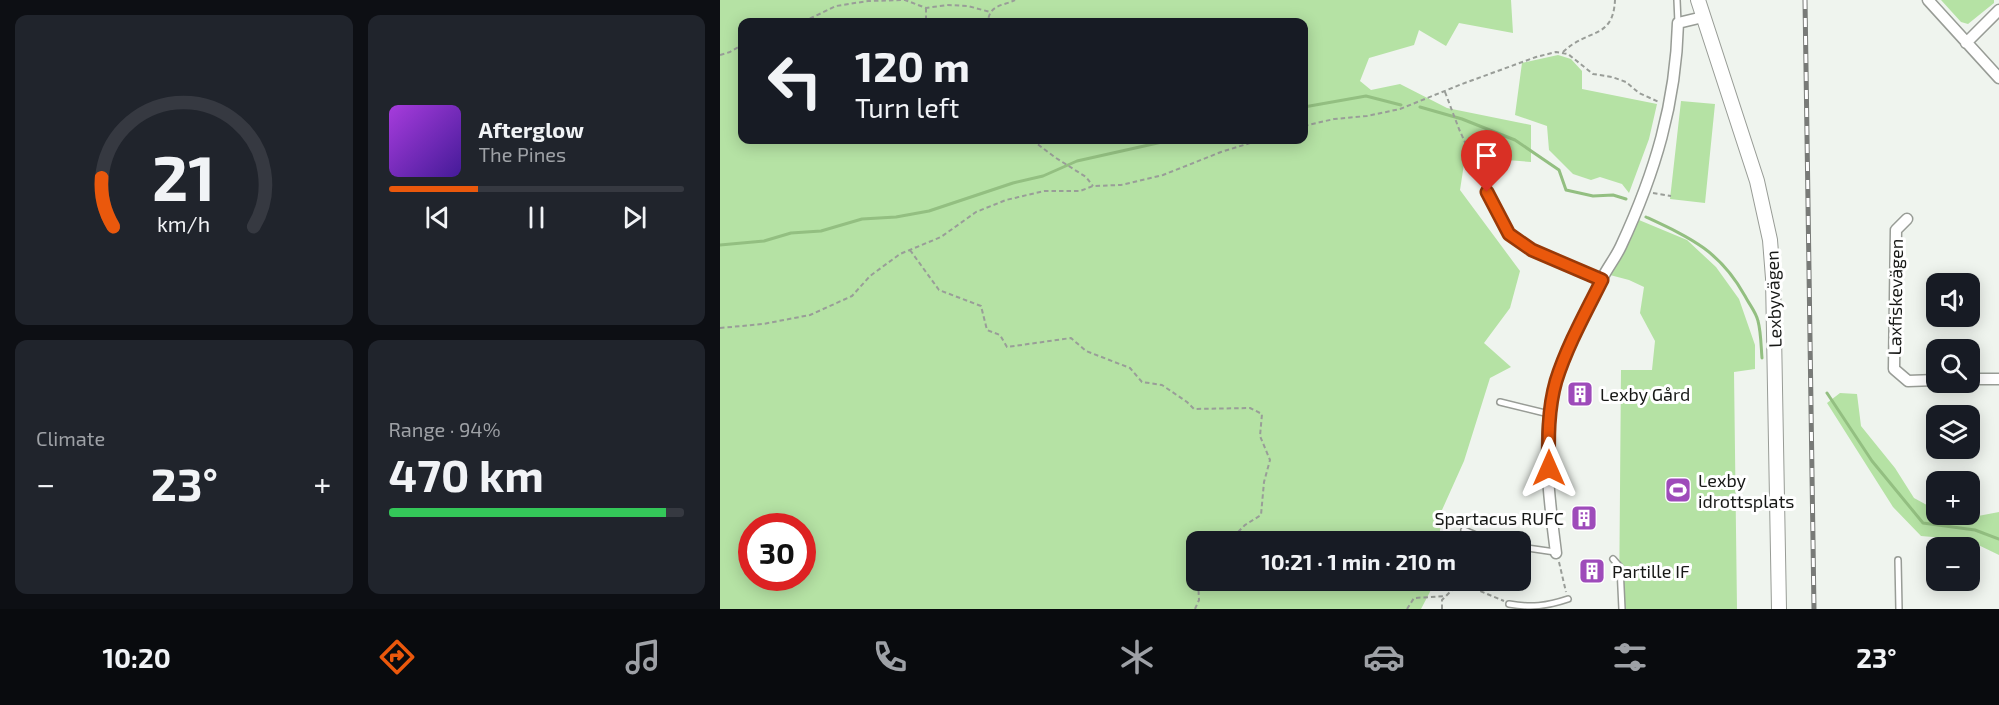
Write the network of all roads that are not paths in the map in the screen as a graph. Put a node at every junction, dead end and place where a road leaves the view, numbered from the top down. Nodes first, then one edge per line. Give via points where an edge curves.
1 (1677, 0) edge
2 (1698, 0) edge
3 (1928, 0) edge
4 (1999, 10) edge
5 (1703, 17) junction
6 (1678, 23) junction
7 (1966, 43) junction
8 (1999, 78) edge
9 (1487, 192) road end
10 (1907, 219) dead end
11 (1602, 280) junction
12 (1999, 378) edge
13 (1980, 379) edge
14 (1926, 380) edge
15 (1500, 402) dead end
16 (1549, 414) junction
17 (1531, 549) edge
18 (1556, 553) joint
19 (1613, 559) dead end
20 (1898, 560) dead end
21 (1568, 599) road end
22 (1509, 604) road end
23 (1622, 609) edge
24 (1779, 609) edge
25 (1899, 609) edge

1 - 6 lane
2 - 5 street, Lexbyvägen
3 - 7 street
4 - 7 street
5 - 6 street
5 - 24 street, Lexbyvägen via 1758,181 1770,240
6 - 11 street via 1671,104 1644,192
7 - 8 street
9 - 11 lane via 1509,234 1532,250
10 - 14 street, Laxfiskevägen via 1896,230 1894,369 1908,381
11 - 16 street via 1556,381
12 - 13 street
15 - 16 lane
16 - 18 street via 1550,500
17 - 18 lane
19 - 23 lane via 1620,567
20 - 25 lane
21 - 22 lane via 1543,607

